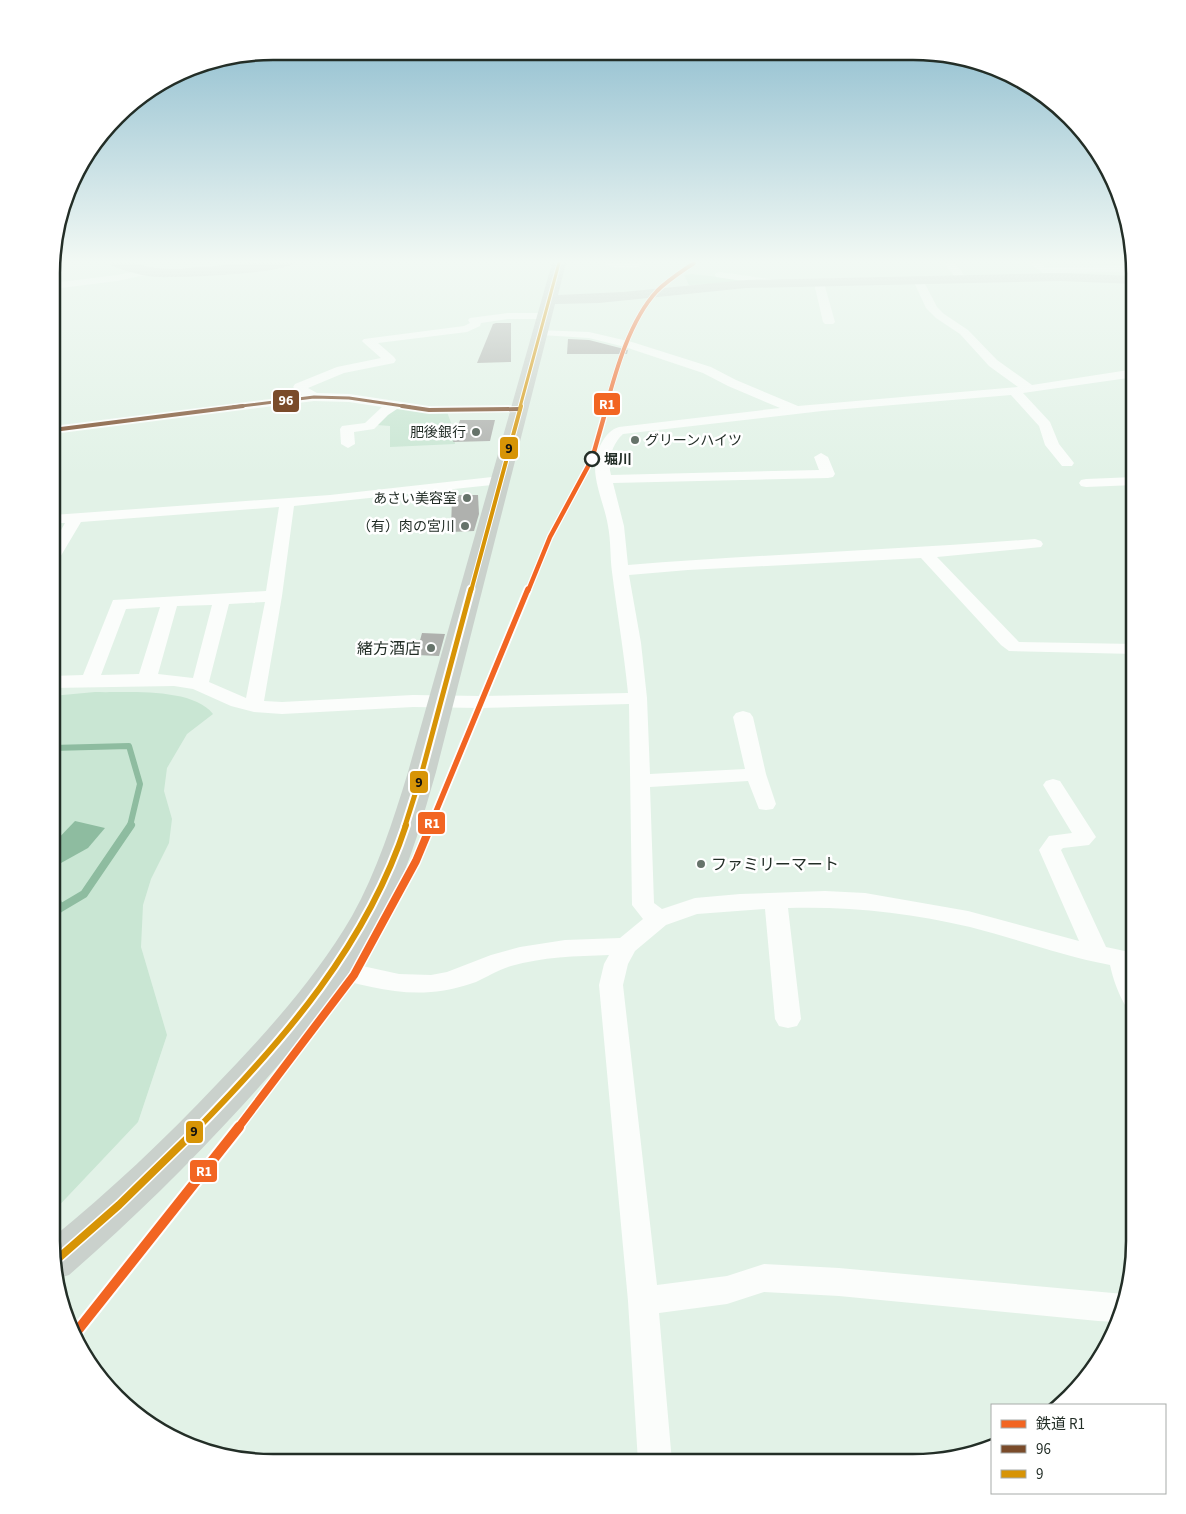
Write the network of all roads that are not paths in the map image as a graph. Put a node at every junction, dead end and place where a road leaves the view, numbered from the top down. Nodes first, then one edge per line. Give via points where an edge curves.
1 (429, 334) edge
2 (540, 334) edge
3 (586, 334) edge
4 (966, 334) edge
5 (1126, 374) edge
6 (1122, 375) junction
7 (1126, 378) edge
8 (1030, 389) junction
9 (1014, 391) junction
10 (314, 397) junction
11 (393, 406) junction
12 (520, 409) junction
13 (797, 410) junction
14 (60, 429) edge
15 (348, 444) dead end
16 (821, 457) dead end
17 (1067, 463) dead end
18 (605, 479) junction
19 (501, 480) junction
20 (1126, 481) edge
21 (1086, 483) dead end
22 (287, 502) junction
23 (77, 516) junction
24 (60, 518) edge
25 (60, 544) edge
26 (1035, 544) dead end
27 (924, 554) junction
28 (620, 571) junction
29 (274, 596) junction
30 (222, 599) junction
31 (170, 602) junction
32 (1126, 649) edge
33 (147, 679) junction
34 (90, 680) junction
35 (60, 682) edge
36 (198, 684) junction
37 (638, 698) junction
38 (441, 702) junction
39 (254, 706) junction
40 (743, 717) dead end
41 (756, 774) junction
42 (640, 781) junction
43 (1053, 785) dead end
44 (766, 804) dead end
45 (776, 901) junction
46 (658, 919) junction
47 (626, 946) junction
48 (1097, 954) junction
49 (1126, 960) edge
50 (1126, 968) edge
51 (335, 969) junction
52 (1126, 980) edge
53 (788, 1019) dead end
54 (60, 1257) edge
55 (643, 1301) junction
56 (1115, 1308) edge
57 (654, 1454) edge

1 - 10 street via 368,341 390,360 341,370 301,384 299,387
2 - 12 main road
3 - 13 street via 707,370
4 - 8 street via 993,363
5 - 6 street
6 - 7 street
6 - 8 street
8 - 9 street
9 - 13 street
9 - 17 street via 1046,425 1052,445
10 - 11 street via 349,398
10 - 14 street
11 - 12 street via 440,410
11 - 15 street via 368,426 347,429
12 - 19 main road
13 - 18 street via 619,431 603,456
16 - 18 street via 828,474
18 - 28 street via 616,526
19 - 22 street
19 - 38 main road
20 - 21 street
22 - 23 street
22 - 29 street
23 - 24 street
23 - 25 street
26 - 27 street
27 - 28 street
27 - 32 street via 1014,647
28 - 37 street
29 - 30 street
29 - 39 street
30 - 31 street
30 - 36 street
31 - 33 street
31 - 34 street via 118,604
33 - 34 street
33 - 36 street
34 - 35 street
36 - 39 street
37 - 38 street
37 - 42 street
38 - 39 street via 282,708
38 - 51 main road via 396,856 368,915
40 - 41 street
41 - 42 street
41 - 44 street
42 - 46 street via 642,905
43 - 48 street via 1085,837 1057,841 1050,850
45 - 46 street via 695,906
45 - 48 street via 825,899 865,902 968,919
45 - 53 street
46 - 47 street
47 - 51 street via 540,951 504,959 436,984 404,984
47 - 55 street via 616,964 611,985
48 - 49 street
50 - 52 street
51 - 54 main road via 271,1051 184,1144
55 - 56 street via 727,1290 764,1278
55 - 57 street

